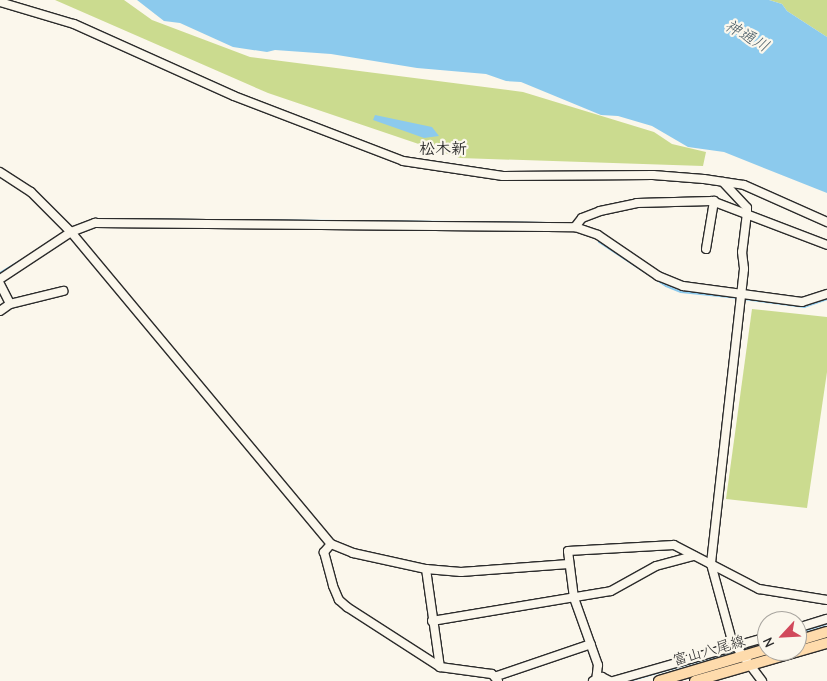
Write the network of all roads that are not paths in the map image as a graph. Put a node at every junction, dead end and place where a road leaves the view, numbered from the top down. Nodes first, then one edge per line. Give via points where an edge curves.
1 (0, 2) edge
2 (0, 172) edge
3 (722, 182) junction
4 (714, 201) junction
5 (747, 212) junction
6 (827, 222) edge
7 (575, 227) junction
8 (71, 232) junction
9 (827, 245) edge
10 (706, 249) dead end
11 (0, 279) edge
12 (0, 284) edge
13 (63, 291) dead end
14 (740, 294) junction
15 (827, 294) edge
16 (10, 304) junction
17 (0, 311) edge
18 (331, 544) junction
19 (694, 556) junction
20 (569, 564) junction
21 (711, 564) junction
22 (426, 569) junction
23 (574, 598) junction
24 (827, 600) edge
25 (827, 619) edge
26 (432, 621) junction
27 (807, 625) edge
28 (827, 632) edge
29 (807, 638) edge
30 (757, 640) edge
31 (827, 643) edge
32 (591, 644) junction
33 (735, 645) junction
34 (757, 652) edge
35 (744, 656) junction
36 (750, 666) junction
37 (440, 667) junction
38 (498, 678) edge
39 (595, 680) edge
40 (612, 681) edge
41 (659, 681) edge
42 (695, 681) edge
43 (762, 681) edge

1 - 3 street via 74,24 234,96 402,161 503,176 653,175
2 - 8 street via 31,192
3 - 5 street via 747,208
3 - 6 street via 744,186
4 - 5 street
4 - 7 street via 637,203 600,211 582,218
4 - 10 street
5 - 9 street
5 - 14 street
7 - 8 street via 95,223
7 - 14 street via 598,235 669,282
8 - 11 street
8 - 18 street
12 - 16 street
13 - 16 street
14 - 15 street via 802,302
14 - 21 street
16 - 17 street
18 - 22 street via 353,553
18 - 37 street via 324,552 340,600
19 - 20 street via 674,545 568,551
19 - 21 street
19 - 23 street via 656,566 611,591
20 - 22 street via 461,572
20 - 23 street
21 - 24 street via 759,589
21 - 33 street
22 - 26 street
23 - 26 street
23 - 32 street
25 - 27 street
26 - 37 street
28 - 29 main road
30 - 33 street
31 - 36 main road, 富山八尾線
32 - 38 street
32 - 39 street via 598,665
33 - 35 street
33 - 40 street
34 - 35 main road, 富山八尾線
35 - 36 street
35 - 41 main road, 富山八尾線
36 - 42 main road, 富山八尾線
36 - 43 street
37 - 38 street
39 - 40 street

